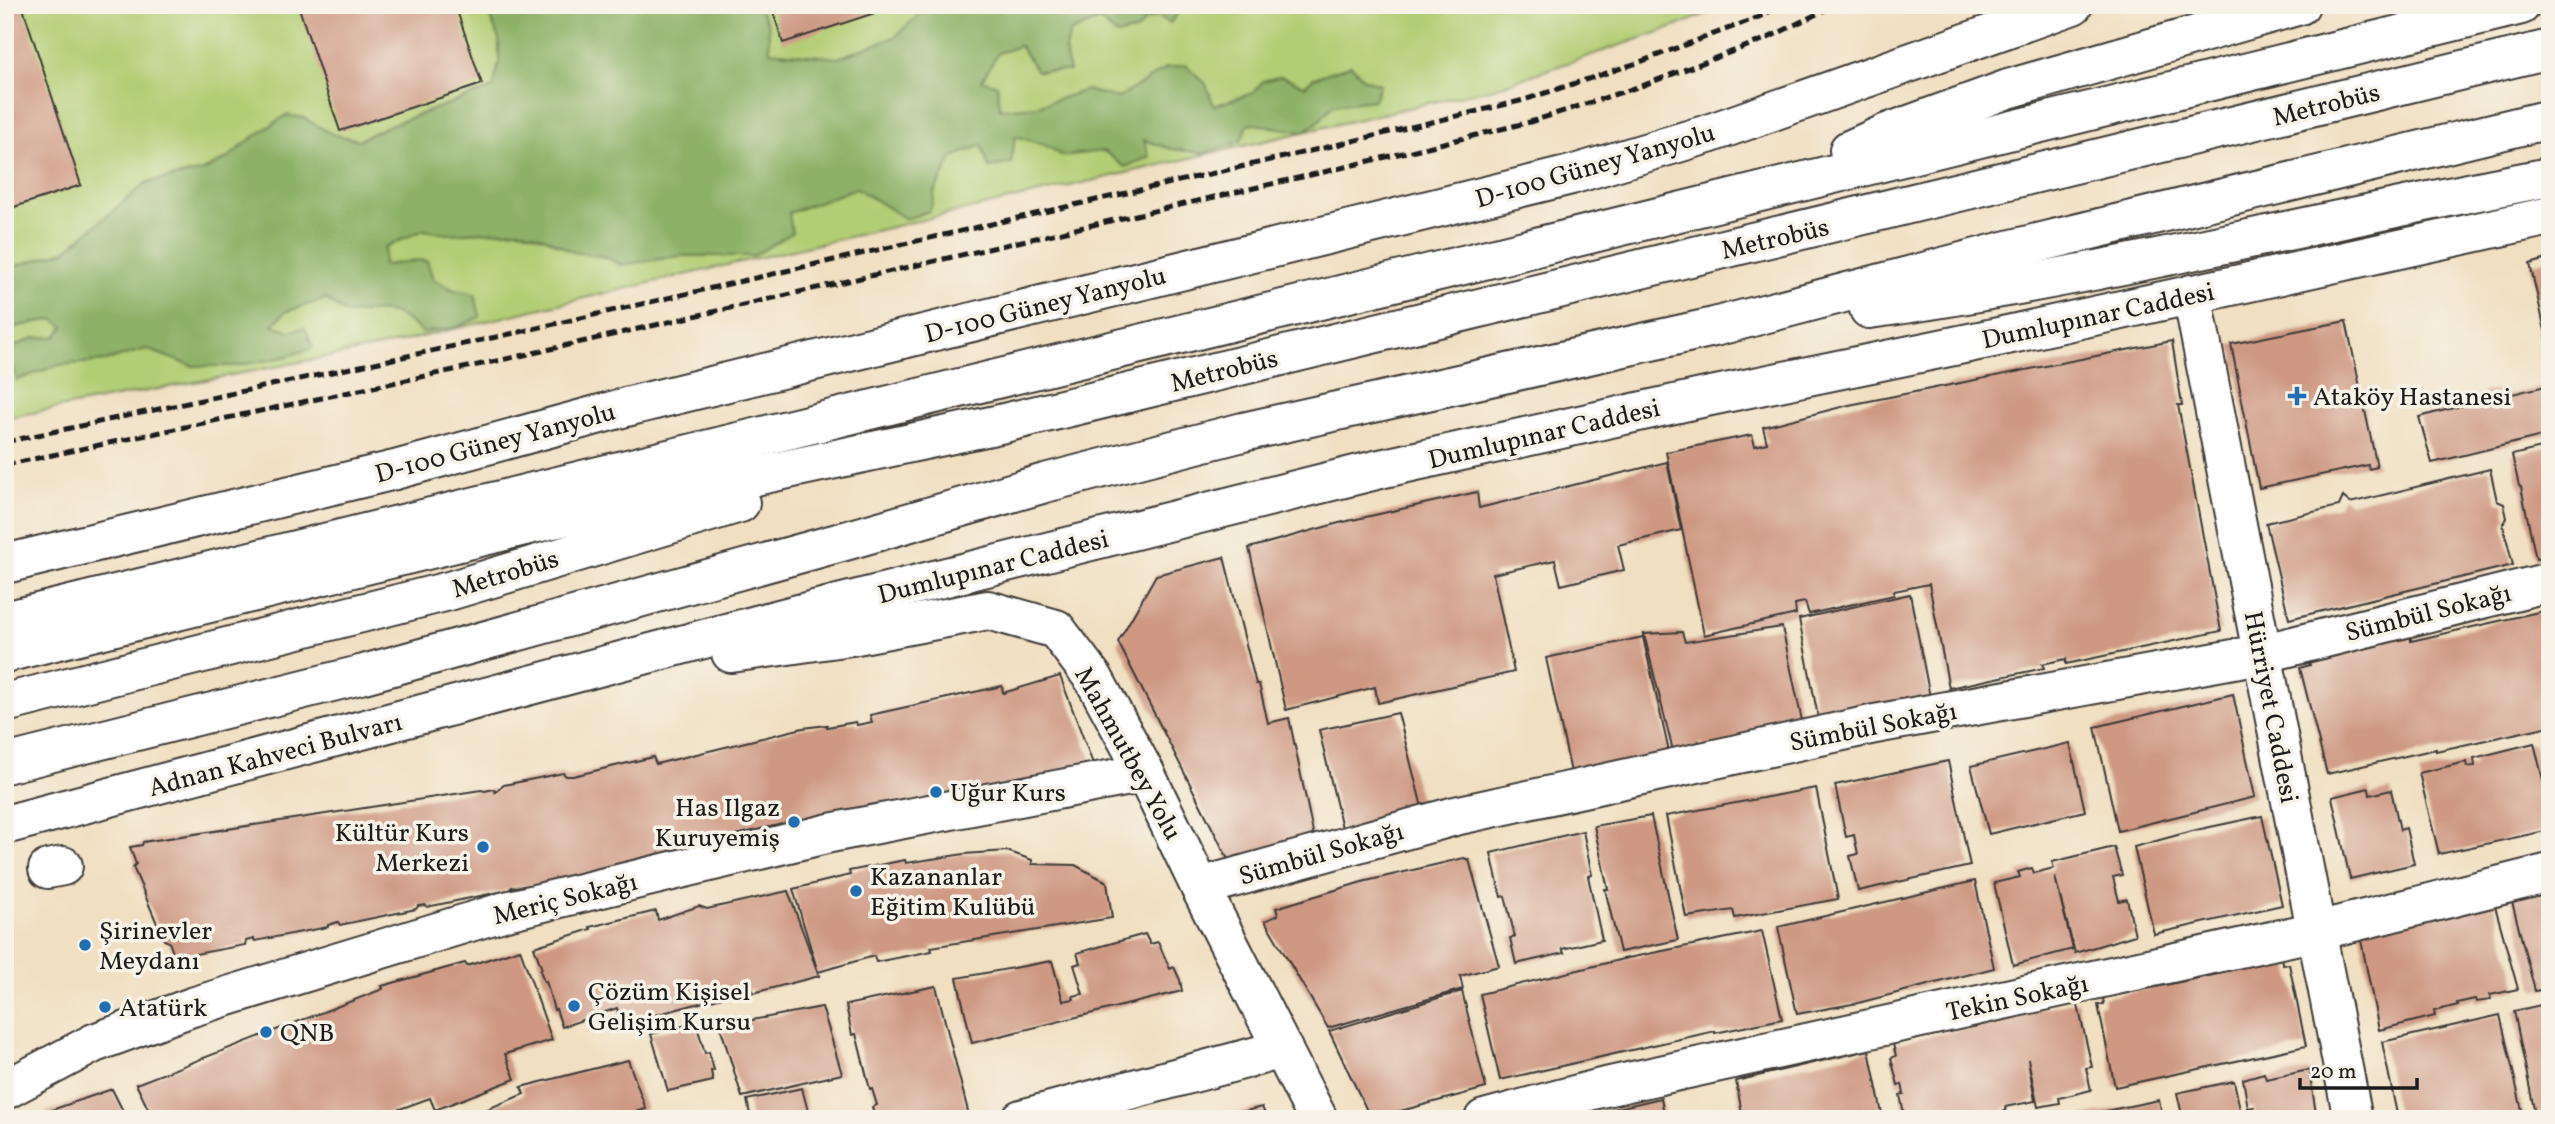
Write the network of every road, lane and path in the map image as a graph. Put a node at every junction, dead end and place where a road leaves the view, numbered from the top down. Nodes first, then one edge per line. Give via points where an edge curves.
1 (2300, 5) edge
2 (2521, 5) edge
3 (2067, 6) edge
4 (2550, 49) edge
5 (2550, 119) edge
6 (2550, 177) edge
7 (1766, 188) junction
8 (2550, 216) edge
9 (2192, 294) junction
10 (1714, 327) junction
11 (1000, 424) junction
12 (5, 564) edge
13 (2550, 582) edge
14 (5, 621) edge
15 (5, 653) edge
16 (2261, 654) junction
17 (545, 680) junction
18 (5, 704) edge
19 (5, 764) edge
20 (1145, 773) junction
21 (5, 825) edge
22 (2550, 873) edge
23 (1200, 887) junction
24 (2317, 932) junction
25 (1283, 1049) junction
26 (5, 1090) edge
27 (1021, 1119) edge
28 (1318, 1119) edge
29 (1484, 1119) edge
30 (2353, 1119) edge

1 - 7 main road via 2008,89 1886,133
2 - 7 main road
3 - 12 main road, D-100 Güney Yanyolu via 1708,134 1571,175
4 - 11 main road, Metrobüs
5 - 10 main road
6 - 10 main road via 2024,284 1872,309
7 - 14 main road
8 - 9 main road, Dumlupınar Caddesi
9 - 16 main road, Hürriyet Caddesi
9 - 17 main road, Dumlupınar Caddesi via 1380,469
10 - 19 main road via 1243,432 360,675
11 - 15 main road, Metrobüs via 550,520
11 - 18 main road, Metrobüs via 449,591
13 - 16 main road, Sümbül Sokağı
16 - 23 main road, Sümbül Sokağı via 1875,724 1455,816
16 - 24 main road, Hürriyet Caddesi
17 - 20 main road, Mahmutbey Yolu via 851,636 988,610 1056,629 1094,679
17 - 21 main road, Adnan Kahveci Bulvarı
20 - 23 main road, Mahmutbey Yolu
20 - 26 main road, Meriç Sokağı via 830,833 506,911 180,1012 94,1043
22 - 24 main road, Tekin Sokağı
23 - 25 main road, Mahmutbey Yolu
24 - 29 main road, Tekin Sokağı via 1601,1088
24 - 30 main road, Hürriyet Caddesi
25 - 27 main road
25 - 28 main road, Mahmutbey Yolu

